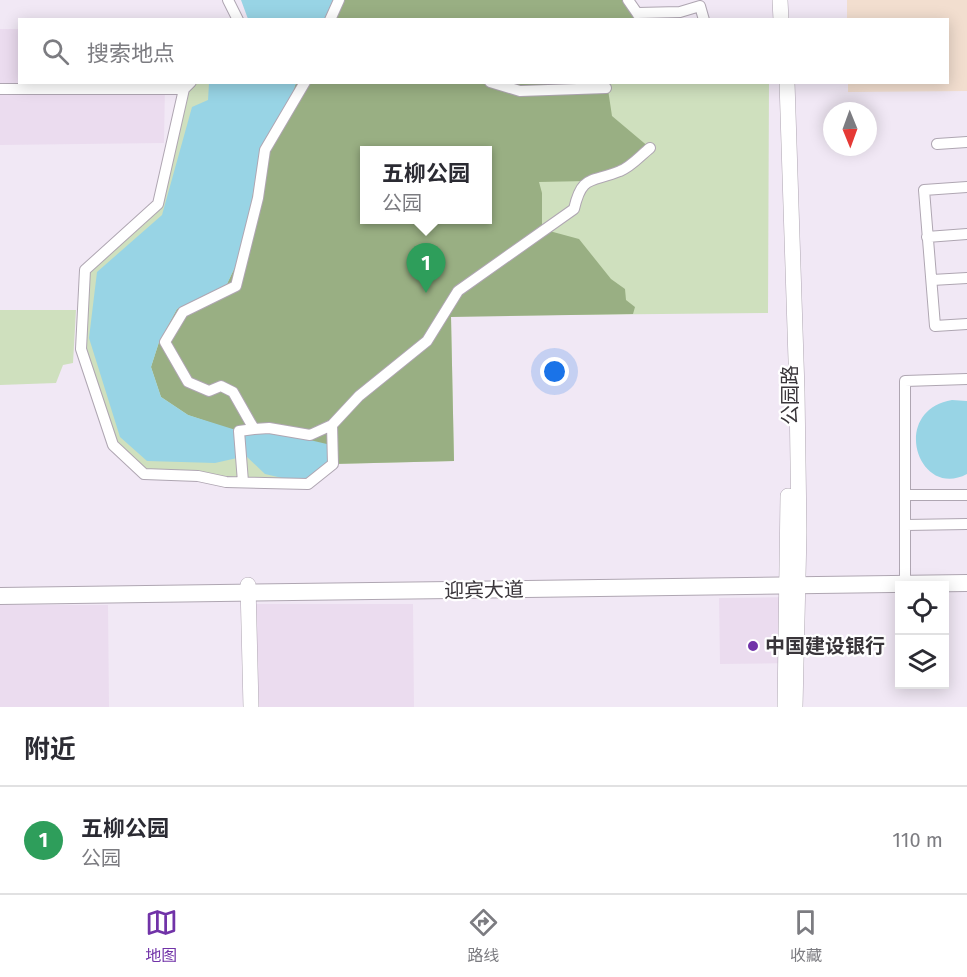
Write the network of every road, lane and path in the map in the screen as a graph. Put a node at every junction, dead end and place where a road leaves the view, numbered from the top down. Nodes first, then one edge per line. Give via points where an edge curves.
1 (228, 0) edge
2 (339, 0) edge
3 (628, 0) edge
4 (780, 0) edge
5 (785, 0) edge
6 (701, 3) edge
7 (640, 16) edge
8 (237, 18) edge
9 (331, 18) edge
10 (704, 18) edge
11 (781, 18) edge
12 (786, 18) edge
13 (304, 84) edge
14 (497, 84) edge
15 (782, 84) edge
16 (787, 84) edge
17 (187, 86) edge
18 (606, 88) dead end
19 (0, 89) edge
20 (967, 142) edge
21 (937, 144) dead end
22 (650, 148) dead end
23 (967, 187) edge
24 (967, 234) edge
25 (927, 237) junction
26 (967, 278) edge
27 (932, 280) junction
28 (967, 324) edge
29 (967, 379) edge
30 (332, 425) junction
31 (254, 429) junction
32 (243, 482) junction
33 (906, 495) junction
34 (967, 495) edge
35 (967, 524) edge
36 (906, 525) junction
37 (967, 575) edge
38 (906, 577) junction
39 (793, 582) junction
40 (967, 583) edge
41 (0, 588) edge
42 (248, 589) junction
43 (0, 596) edge
44 (251, 707) edge
45 (785, 707) edge
46 (795, 707) edge

1 - 8 street
2 - 9 street
3 - 7 street
4 - 11 street
5 - 12 street
6 - 7 street via 680,12
6 - 10 street
13 - 31 street via 265,150 258,198 236,286 183,312 165,342 188,382 210,391 221,386 233,392
14 - 18 street via 520,91
15 - 39 street, 公园路
16 - 39 street via 798,391
17 - 19 street
17 - 32 street via 158,204 85,270 81,349 113,445 144,474
20 - 21 street
22 - 30 street via 622,170 587,181 578,191 574,209 458,291 427,340 359,396
23 - 25 street via 924,190
24 - 25 street
25 - 27 street
26 - 27 street
27 - 28 street via 935,326
29 - 33 street via 905,381
30 - 31 street via 310,435
30 - 32 street via 333,464 308,484
31 - 32 street via 239,431
33 - 34 street
33 - 36 street
35 - 36 street
36 - 38 street
37 - 38 main road, 迎宾大道
38 - 39 main road, 迎宾大道
39 - 40 main road, 迎宾大道
39 - 42 main road, 迎宾大道
39 - 45 street, 公园路
39 - 46 street
41 - 42 main road, 迎宾大道
42 - 43 main road, 迎宾大道
42 - 44 street

